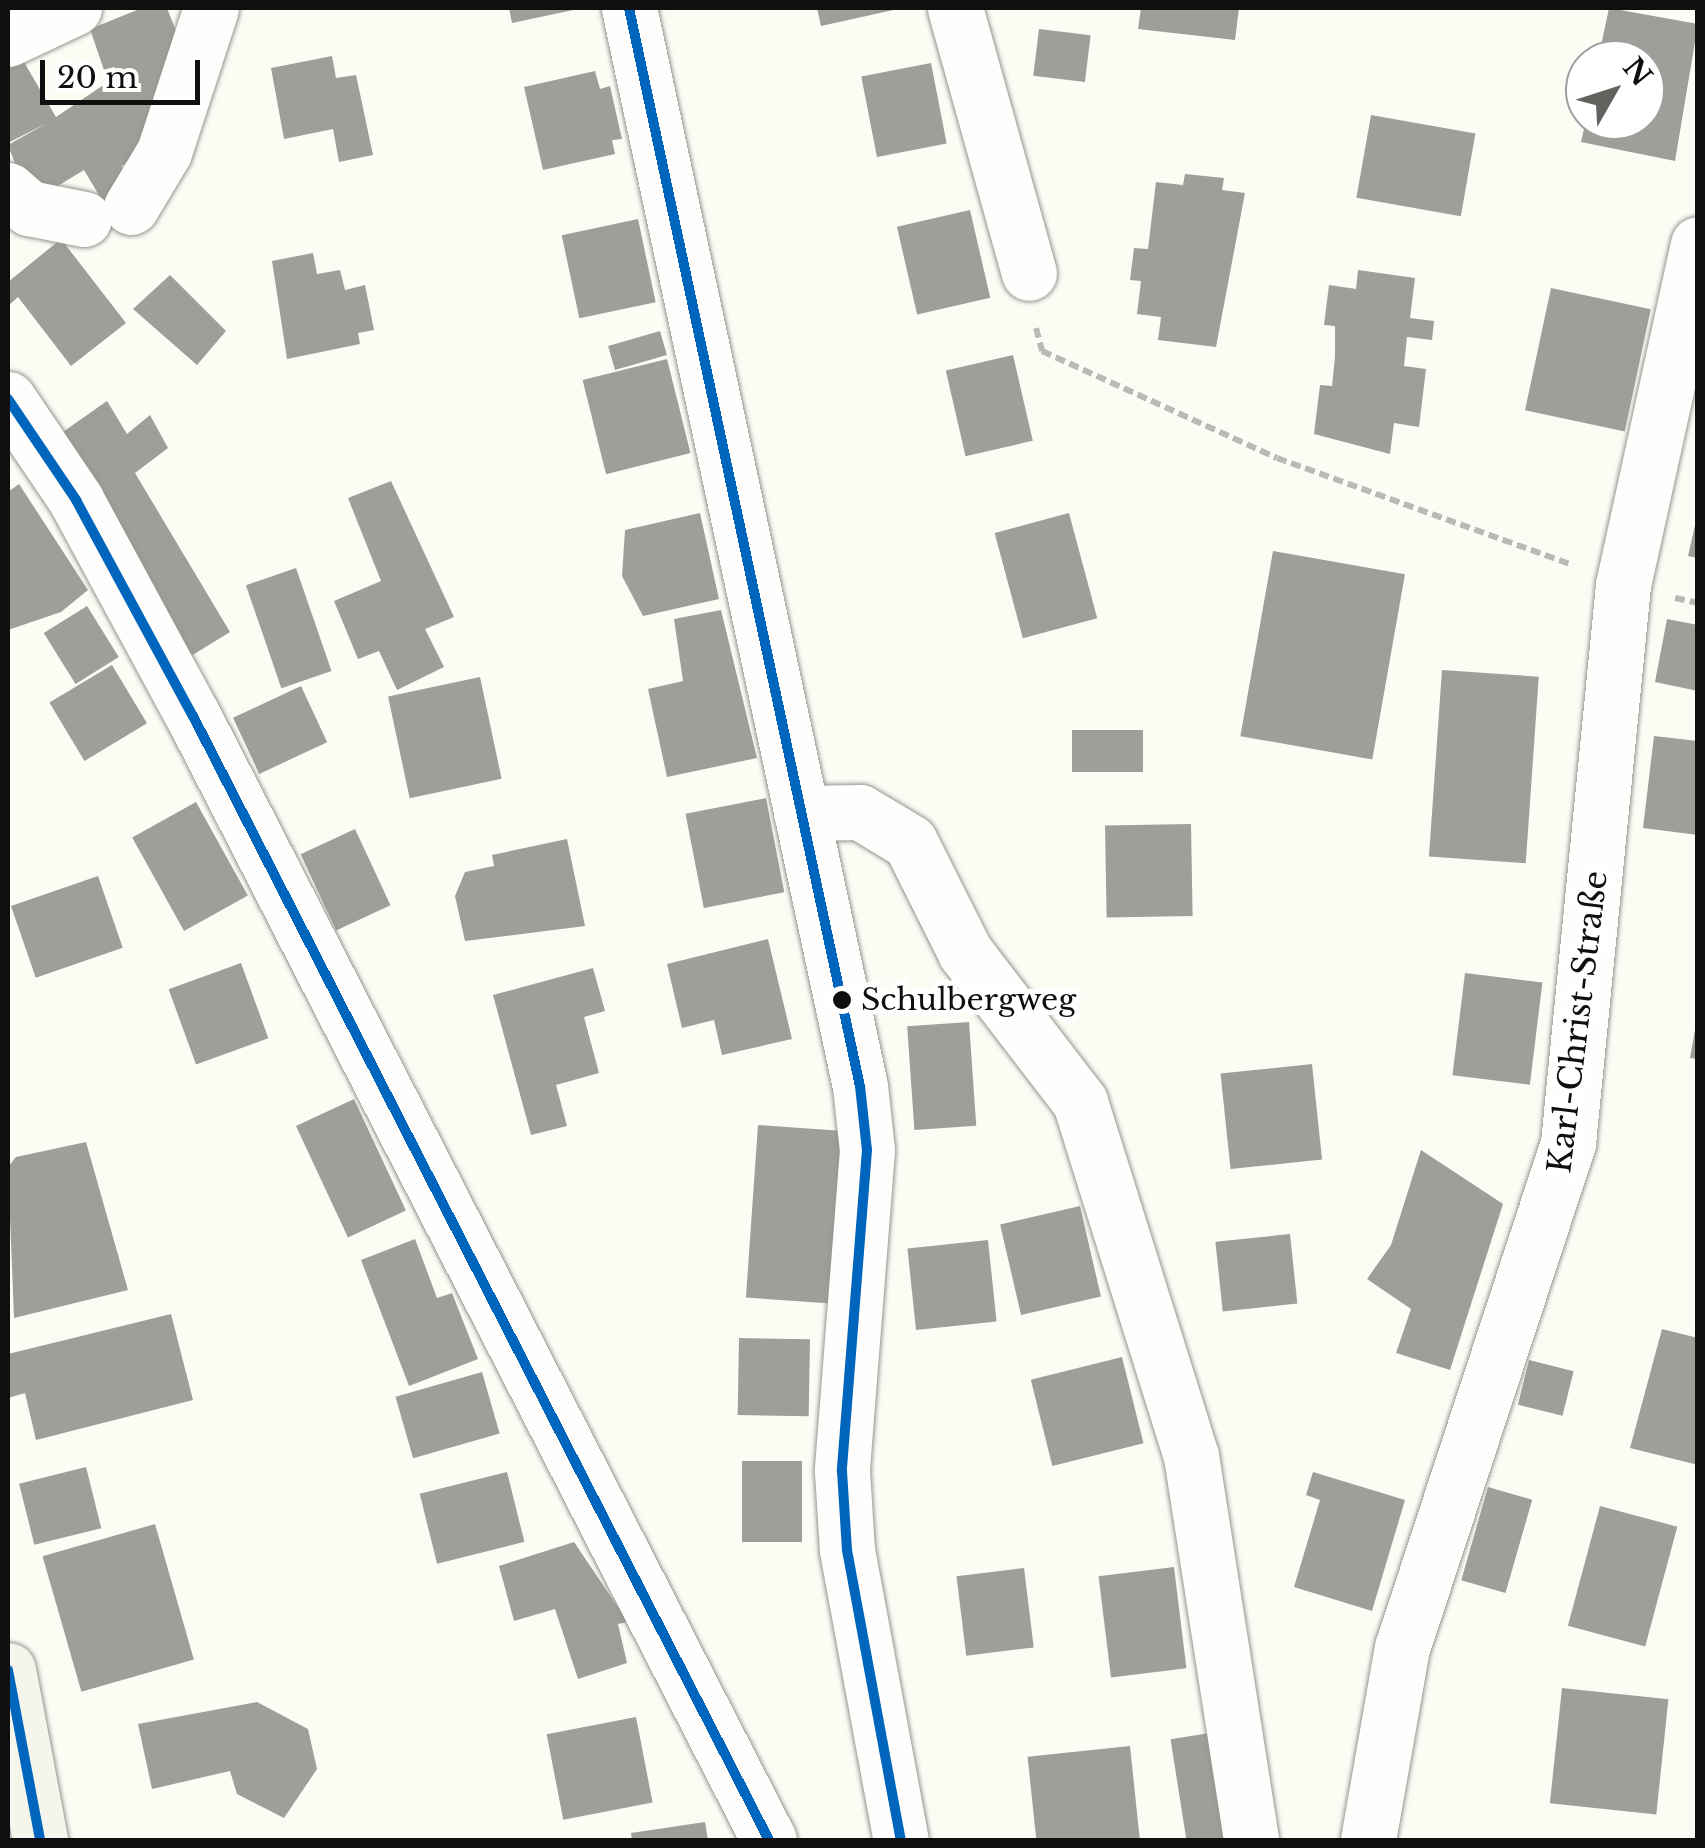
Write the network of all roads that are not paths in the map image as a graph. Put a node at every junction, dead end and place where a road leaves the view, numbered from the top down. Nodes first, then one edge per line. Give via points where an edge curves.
1 (74, 8) edge
2 (211, 8) edge
3 (629, 8) edge
4 (955, 8) edge
5 (8, 40) edge
6 (8, 190) edge
7 (1698, 244) edge
8 (1029, 273) road end
9 (8, 399) edge
10 (801, 812) junction
11 (8, 1670) edge
12 (40, 1840) edge
13 (769, 1840) edge
14 (901, 1840) edge
15 (1251, 1840) edge
16 (1368, 1840) edge

1 - 5 street
2 - 6 street via 164,152 108,213 28,208
3 - 10 street
4 - 8 street
7 - 16 street, Karl-Christ-Straße via 1623,585 1565,1159 1402,1648
9 - 13 street via 76,500 193,716
10 - 14 street via 866,1150 842,1472 847,1550
10 - 15 street via 860,812 910,842 965,952 1080,1102 1192,1456
11 - 12 street

